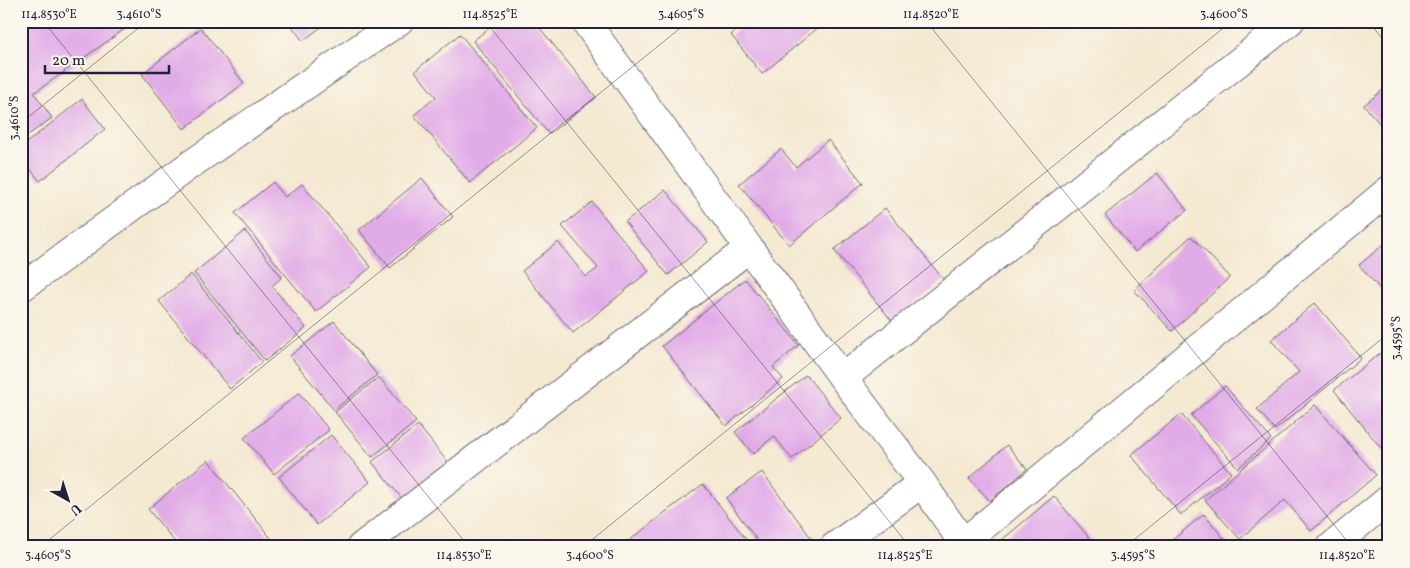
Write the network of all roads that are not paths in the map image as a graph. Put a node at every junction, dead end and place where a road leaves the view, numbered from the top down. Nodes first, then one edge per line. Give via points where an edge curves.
1 (399, 21) edge
2 (584, 21) edge
3 (1290, 21) edge
4 (1389, 190) edge
5 (749, 248) junction
6 (21, 288) edge
7 (843, 378) junction
8 (922, 483) junction
9 (1389, 498) edge
10 (965, 545) edge
11 (360, 547) edge
12 (834, 547) edge
13 (1331, 547) edge

1 - 6 street via 187,167
2 - 5 street
3 - 7 street
4 - 10 street
5 - 7 street
5 - 11 street
7 - 8 street
8 - 10 street
8 - 12 street
9 - 13 street

